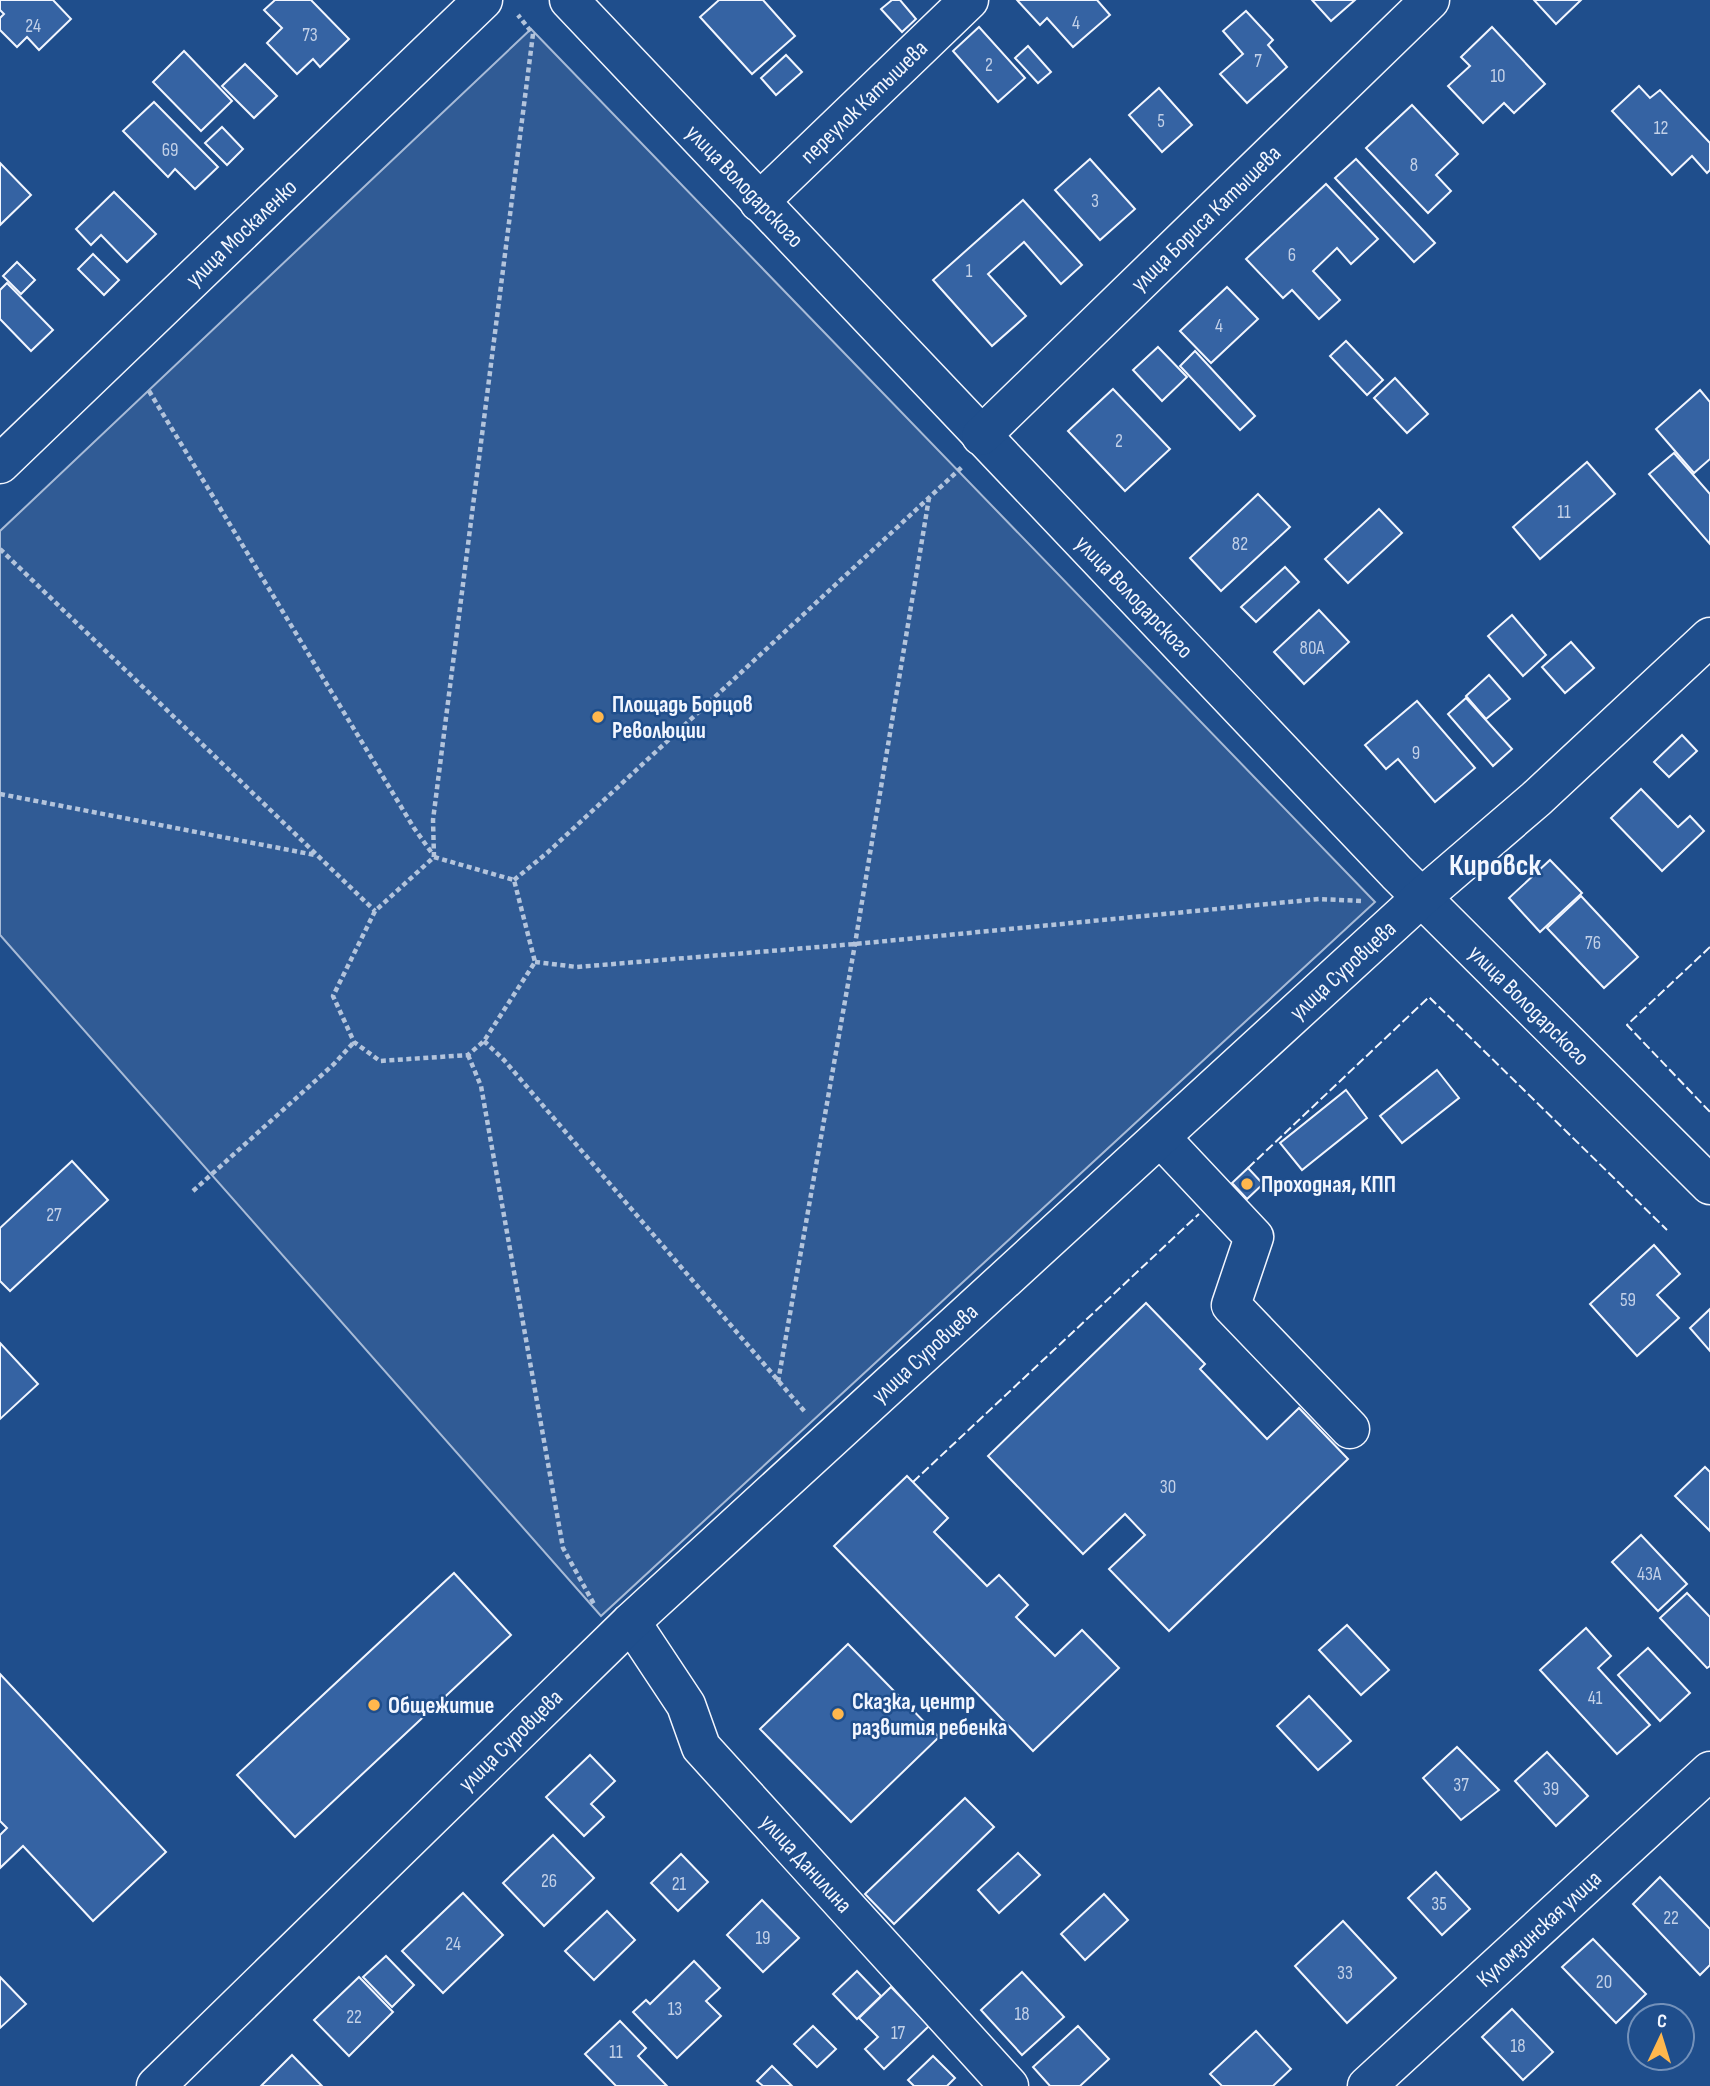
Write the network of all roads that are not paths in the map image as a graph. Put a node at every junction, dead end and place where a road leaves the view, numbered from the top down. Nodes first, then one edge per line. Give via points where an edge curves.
1 (483, 0) edge
2 (569, 0) edge
3 (969, 0) edge
4 (1430, 0) edge
5 (759, 202) junction
6 (984, 439) junction
7 (0, 464) edge
8 (1710, 637) edge
9 (1410, 885) junction
10 (1161, 1138) junction
11 (1710, 1185) edge
12 (1350, 1429) dead end
13 (616, 1619) junction
14 (1710, 1771) edge
15 (156, 2086) edge
16 (1009, 2086) edge
17 (1367, 2086) edge

1 - 7 street, улица Москаленко
2 - 5 street, улица Володарского
3 - 5 street, переулок Катышева
4 - 6 street, улица Бориса Катышева
5 - 6 street, улица Володарского
6 - 9 street, улица Володарского
8 - 9 street, улица Суровцева via 1536,799
9 - 10 street, улица Суровцева
9 - 11 street, улица Володарского
10 - 12 street via 1254,1237 1231,1305
10 - 13 street, улица Суровцева
13 - 15 street, улица Суровцева
13 - 16 street, улица Данилина via 686,1705 701,1747
14 - 17 street, Куломзинская улица

